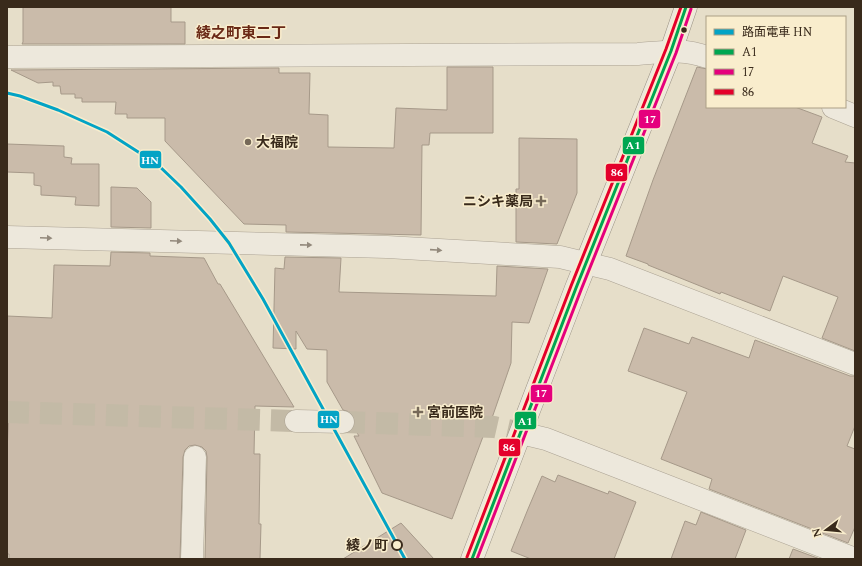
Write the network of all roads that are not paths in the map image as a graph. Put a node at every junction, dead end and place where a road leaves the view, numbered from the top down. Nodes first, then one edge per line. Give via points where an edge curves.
1 (686, 7) edge
2 (671, 51) junction
3 (7, 57) edge
4 (706, 57) edge
5 (835, 108) edge
6 (855, 116) edge
7 (7, 236) edge
8 (585, 262) junction
9 (855, 364) edge
10 (296, 421) tunnel mouth
11 (343, 422) tunnel mouth
12 (521, 433) junction
13 (195, 457) dead end
14 (192, 559) edge
15 (472, 559) edge
16 (854, 559) edge

1 - 2 street
2 - 3 street via 638,54
2 - 4 street via 694,52
2 - 8 street
5 - 6 street
7 -> 8 street via 387,247 560,257
8 - 9 street via 610,269
8 - 12 street
10 - 11 street
12 - 15 street
12 - 16 street via 546,439
13 - 14 street

